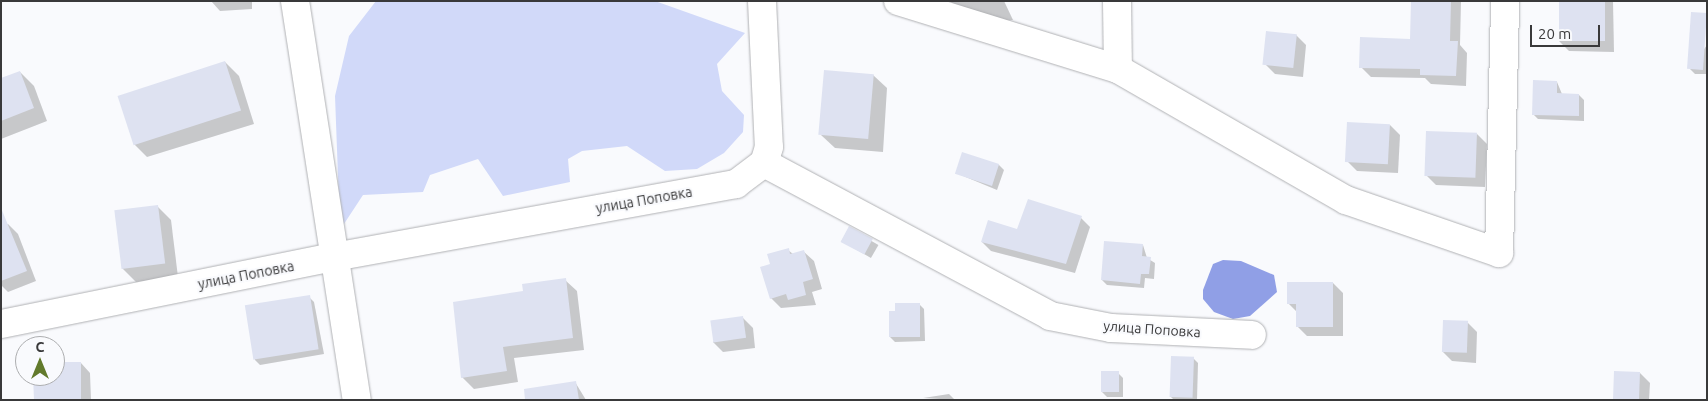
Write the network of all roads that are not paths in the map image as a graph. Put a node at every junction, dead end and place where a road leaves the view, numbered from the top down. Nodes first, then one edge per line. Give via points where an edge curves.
1 (295, 1) edge
2 (762, 1) edge
3 (898, 1) edge
4 (1117, 1) edge
5 (1505, 1) edge
6 (1118, 69) junction
7 (764, 163) junction
8 (334, 257) junction
9 (1, 324) edge
10 (1252, 335) dead end
11 (357, 400) edge

1 - 8 street
2 - 7 street via 769,147
3 - 6 street
4 - 6 street
5 - 6 street via 1499,253 1346,200
7 - 8 street, улица Поповка via 736,184
7 - 10 street, улица Поповка via 1050,316 1111,328
8 - 9 street, улица Поповка
8 - 11 street

